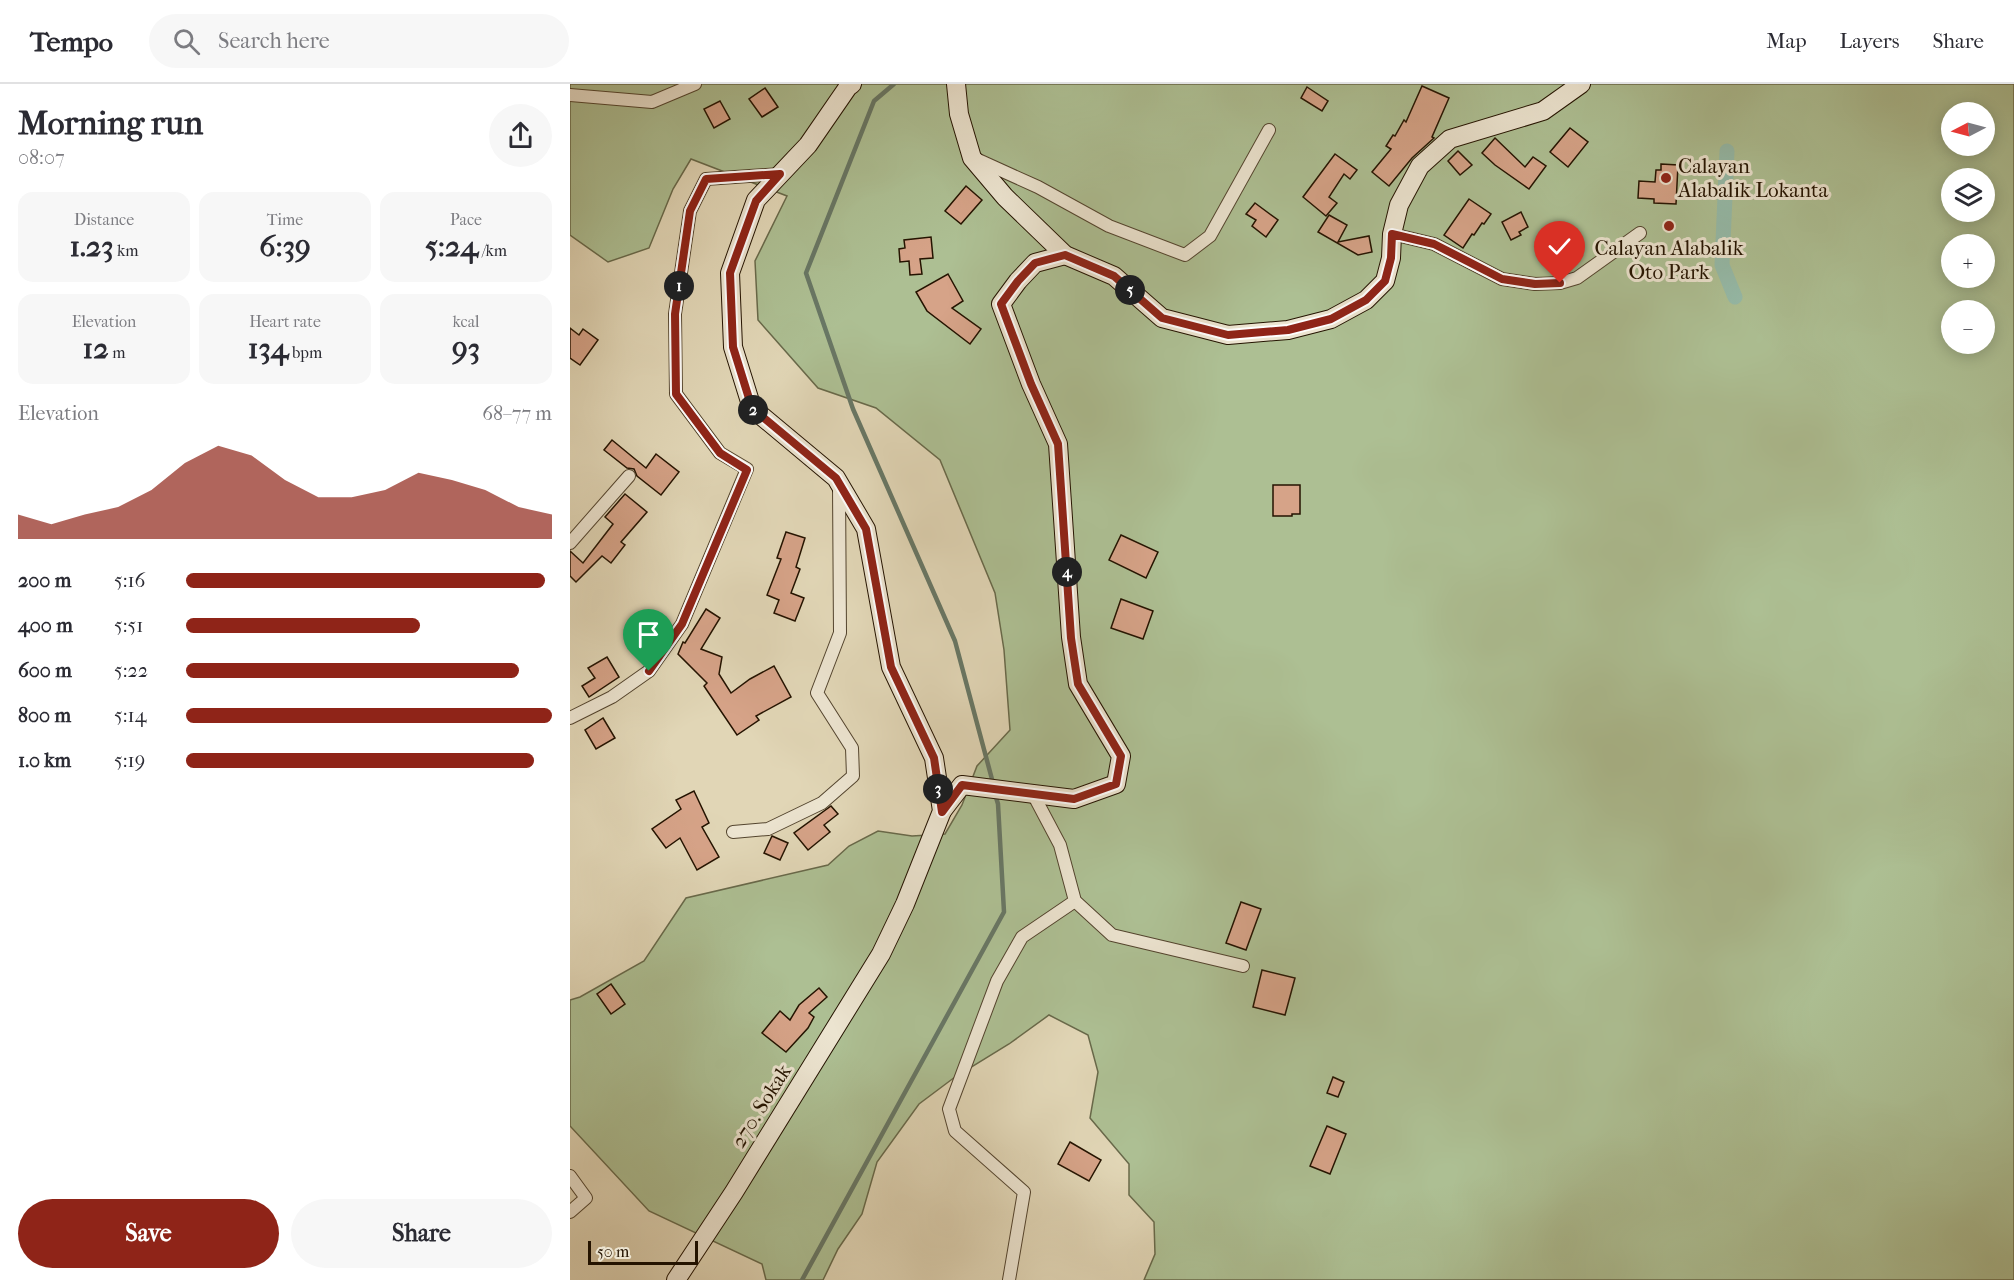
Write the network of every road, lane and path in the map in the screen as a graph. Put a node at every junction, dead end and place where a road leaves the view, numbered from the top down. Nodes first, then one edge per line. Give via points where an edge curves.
1 (695, 84) edge
2 (852, 84) edge
3 (956, 84) edge
4 (1581, 84) edge
5 (570, 95) edge
6 (1269, 130) dead end
7 (972, 158) junction
8 (780, 174) junction
9 (1640, 233) dead end
10 (1392, 234) junction
11 (1065, 255) junction
12 (629, 476) dead end
13 (839, 484) junction
14 (570, 543) edge
15 (570, 718) edge
16 (1033, 794) junction
17 (942, 812) junction
18 (734, 832) dead end
19 (1075, 901) junction
20 (1243, 966) dead end
21 (570, 1176) edge
22 (570, 1212) edge
23 (676, 1280) edge
24 (1009, 1280) edge

1 - 5 street via 652,102
2 - 8 street via 808,145
3 - 7 street via 959,114
4 - 10 street via 1543,111 1450,139 1420,166 1399,205
6 - 7 street via 1210,236 1185,255 1109,226 1038,186
7 - 11 street via 1005,197
8 - 13 street via 756,201 730,273 733,347 752,408
8 - 15 street via 706,179 690,211 675,314 676,394 720,453 747,470 682,624 649,671 612,697
9 - 10 street via 1577,278 1535,284 1502,279 1434,244
10 - 11 street via 1385,281 1366,300 1331,319 1288,330 1228,335 1162,318 1114,276
11 - 16 street via 1035,263 1001,304 1058,444 1071,638 1078,684 1121,756 1116,784 1074,799
12 - 14 street
13 - 17 street via 866,529 891,667 934,758
13 - 18 street via 840,633 817,693 852,748 853,776 822,803 768,829
16 - 17 street, 270. Sokak via 962,785
16 - 19 street via 1060,845
17 - 23 street, 270. Sokak via 881,954
19 - 20 street via 1112,935
19 - 24 street via 1022,937 997,981 949,1109 955,1131 1024,1192
21 - 22 street via 586,1198

